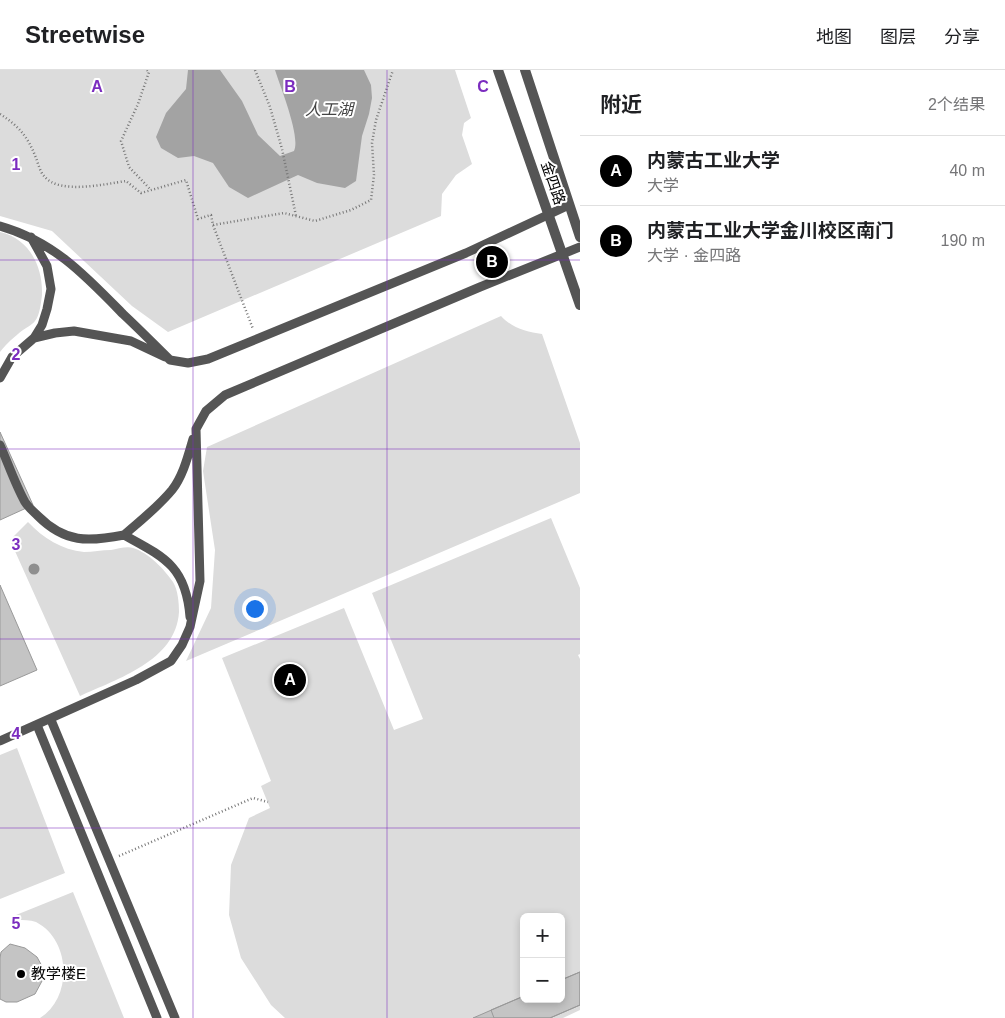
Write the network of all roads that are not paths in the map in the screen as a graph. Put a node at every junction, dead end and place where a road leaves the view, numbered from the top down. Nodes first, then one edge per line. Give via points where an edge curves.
1 (498, 70) edge
2 (525, 70) edge
3 (569, 205) junction
4 (548, 214) junction
5 (0, 226) edge
6 (580, 237) edge
7 (31, 238) junction
8 (580, 247) edge
9 (562, 254) junction
10 (580, 305) edge
11 (34, 338) junction
12 (170, 360) junction
13 (0, 378) edge
14 (196, 429) junction
15 (0, 445) edge
16 (124, 535) junction
17 (190, 627) junction
18 (51, 720) junction
19 (37, 725) junction
20 (0, 742) edge
21 (157, 1018) edge
22 (175, 1018) edge

1 - 4 street, 金四路
2 - 3 street, 金四路
3 - 4 lane
3 - 6 street, 金四路
4 - 9 street, 金四路
4 - 12 lane via 466,253 208,359 188,363
5 - 7 lane
7 - 11 lane via 47,266 51,289 42,325
7 - 12 lane via 45,244 84,274
8 - 9 lane
9 - 10 street, 金四路
9 - 14 lane via 225,395 206,411
11 - 12 lane via 74,331 94,334 130,342
11 - 13 lane via 12,357
14 - 16 lane via 189,455 173,488
14 - 17 lane via 200,581
15 - 16 lane via 26,504 50,529 86,540
16 - 17 lane via 170,562 188,599
17 - 18 lane via 171,661
18 - 19 lane
18 - 22 lane
19 - 20 lane
19 - 21 lane

